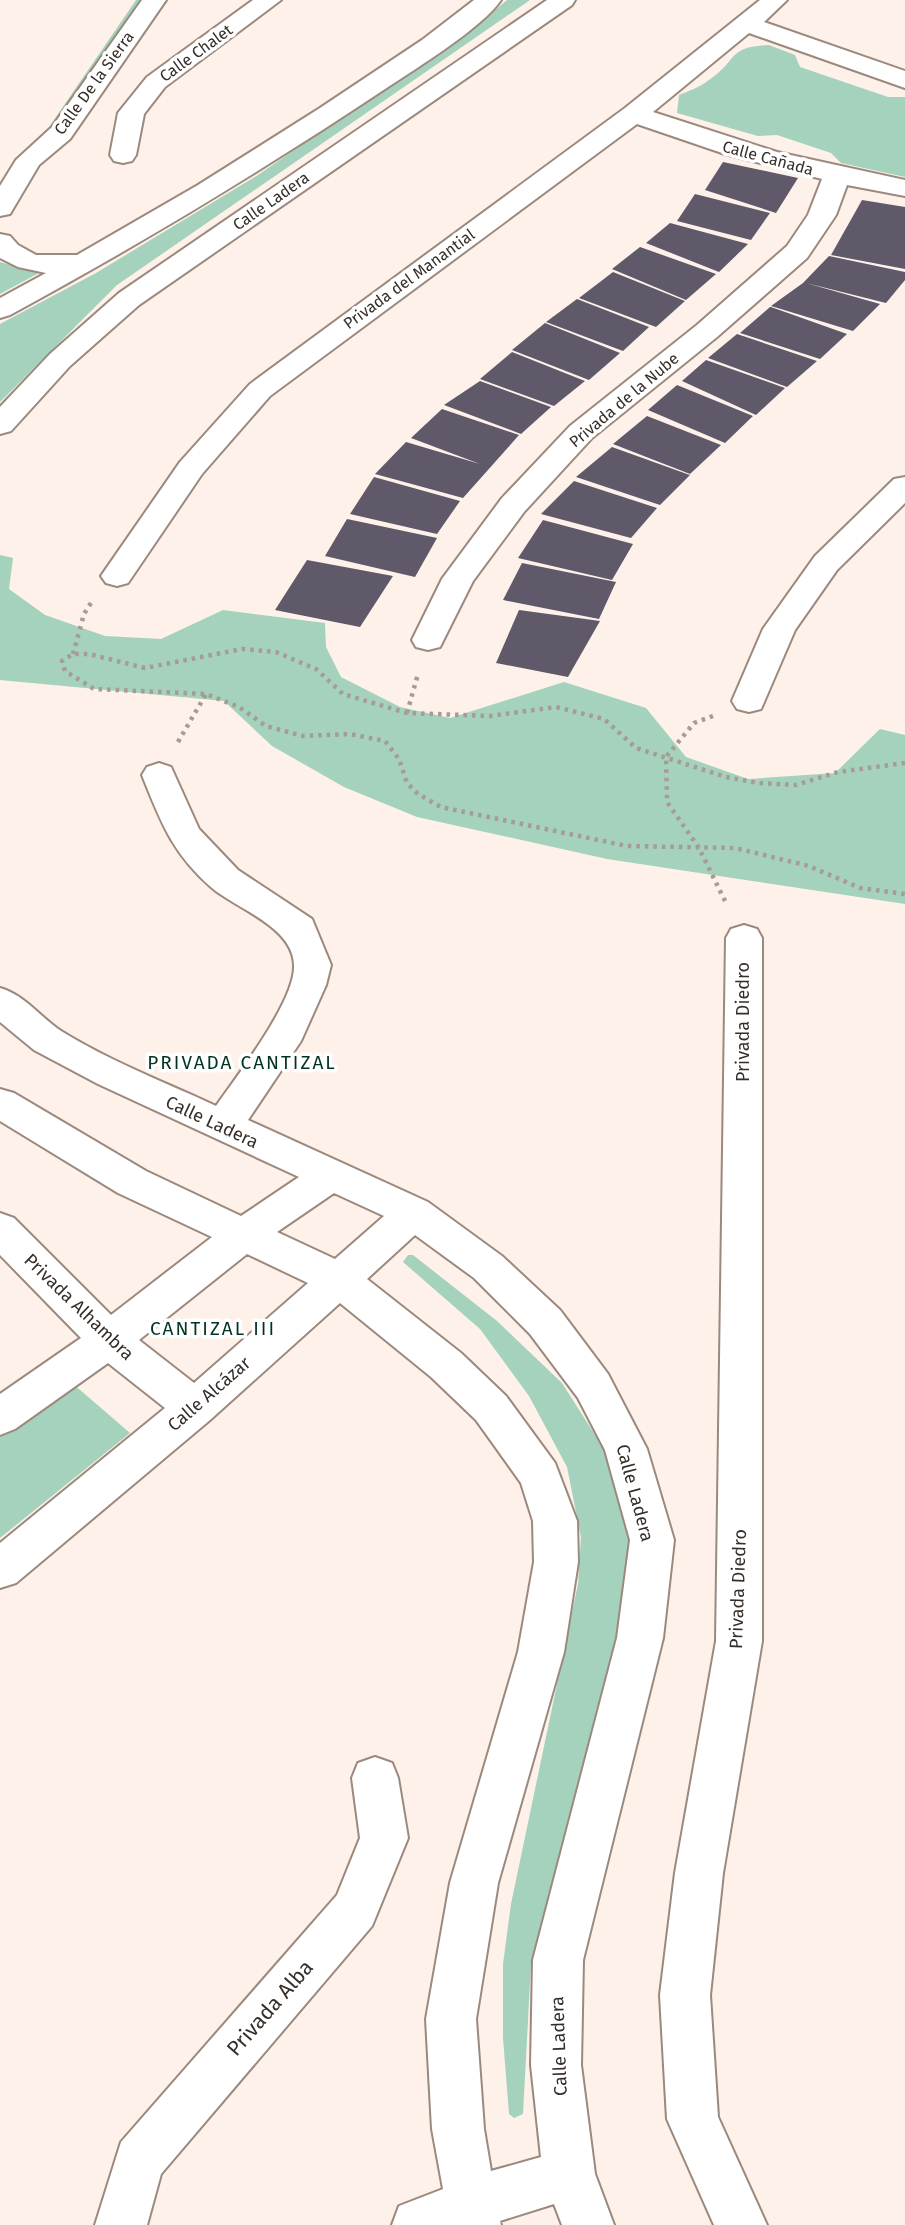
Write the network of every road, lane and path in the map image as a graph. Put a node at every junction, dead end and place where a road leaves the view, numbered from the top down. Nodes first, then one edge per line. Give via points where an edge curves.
1 (128, 0) edge
2 (154, 0) edge
3 (269, 0) edge
4 (489, 0) edge
5 (562, 0) edge
6 (775, 0) edge
7 (744, 23) junction
8 (905, 80) edge
9 (56, 97) dead end
10 (634, 114) junction
11 (40, 119) dead end
12 (124, 155) dead end
13 (29, 160) junction
14 (836, 177) junction
15 (905, 188) edge
16 (0, 208) edge
17 (0, 242) edge
18 (87, 263) junction
19 (0, 309) edge
20 (0, 425) edge
21 (905, 486) edge
22 (117, 576) joint
23 (428, 640) dead end
24 (73, 654) junction
25 (206, 694) junction
26 (749, 701) joint
27 (666, 757) junction
28 (905, 763) edge
29 (159, 775) joint
30 (699, 848) junction
31 (905, 894) edge
32 (744, 938) joint
33 (0, 1001) edge
34 (0, 1102) edge
35 (222, 1127) junction
36 (330, 1176) junction
37 (414, 1213) junction
38 (0, 1229) edge
39 (244, 1234) junction
40 (340, 1280) junction
41 (108, 1340) junction
42 (195, 1408) junction
43 (0, 1417) edge
44 (0, 1569) edge
45 (375, 1778) dead end
46 (569, 2174) junction
47 (472, 2215) edge
48 (121, 2225) edge
49 (418, 2225) edge
50 (588, 2225) edge
51 (741, 2225) edge

1 - 9 street, Calle De la Sierra
2 - 13 street, Calle De la Sierra via 61,133
3 - 12 street, Calle Chalet via 156,82 131,113
4 - 18 street via 459,26 280,146
5 - 20 street, Calle Ladera via 129,299 60,360
6 - 7 street, Privada del Manantial
7 - 8 street
7 - 10 street, Privada del Manantial
10 - 14 street, Calle Cañada via 703,140
10 - 22 street, Privada del Manantial via 260,390 191,468
11 - 13 street, Calle De la Sierra via 32,130
13 - 16 street, Calle De la Sierra
14 - 15 street, Calle Cañada
14 - 23 street, Privada de la Nube via 822,215 797,252 581,432 513,506 458,579
17 - 18 street via 7,252 43,265
18 - 19 street
21 - 26 street via 826,563 779,629
22 - 24 path via 84,614
24 - 25 path via 62,662 65,671 94,689
24 - 27 path via 145,668 242,649 276,652 316,669 343,694 407,713 490,716 556,707 604,719 636,748
25 - 29 path
25 - 30 path via 239,707 266,726 303,736 350,734 385,741 399,759 407,783 441,807 627,846
26 - 27 path via 694,723
27 - 28 path via 726,777 796,785 838,772
27 - 30 path via 667,802
29 - 35 street via 184,835 225,879 299,928 313,965 282,1041
30 - 31 path via 735,848 809,866 860,888
30 - 32 path
32 - 51 street, Privada Diedro via 738,1641 699,1873 685,1995 693,2119
33 - 35 street, Calle Ladera via 47,1040
34 - 39 street via 132,1182
35 - 36 street, Calle Ladera
36 - 37 street, Calle Ladera
36 - 39 street
37 - 40 street, Calle Alcázar
37 - 46 street, Calle Ladera via 488,1267 544,1322 593,1387 626,1449 652,1540 640,1638 558,1960 556,2066
38 - 41 street, Privada Alhambra
39 - 40 street
39 - 41 street
40 - 42 street, Calle Alcázar
40 - 47 street via 446,1365 491,1408 540,1476 555,1521 556,1562 541,1652 474,1883 451,2019 458,2129
41 - 42 street, Privada Alhambra
41 - 43 street
42 - 44 street, Calle Alcázar
45 - 48 street, Privada Alba via 384,1838 355,1910 139,2160
46 - 47 street
46 - 50 street, Calle Ladera
47 - 49 street

